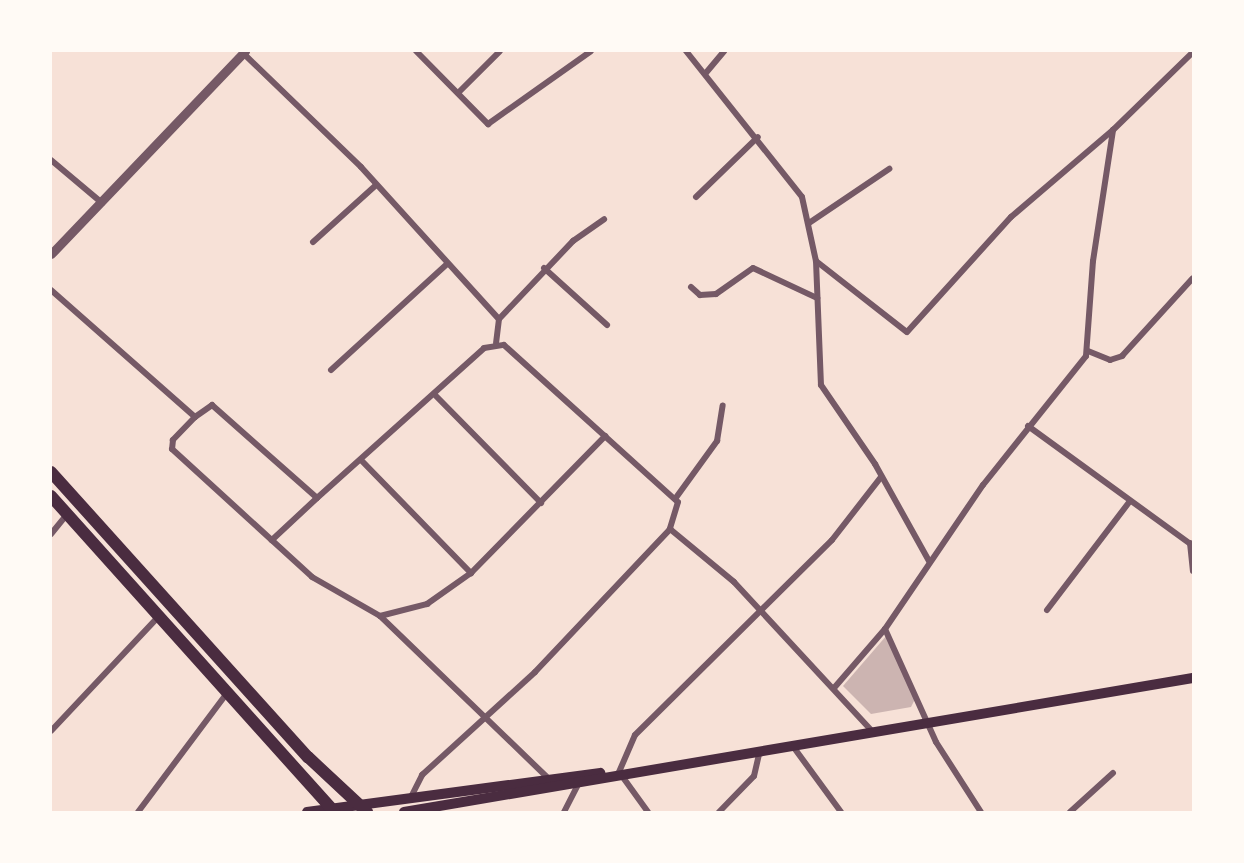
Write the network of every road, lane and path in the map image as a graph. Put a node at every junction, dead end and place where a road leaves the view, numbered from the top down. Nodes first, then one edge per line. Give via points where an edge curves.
1 (416, 51) edge
2 (500, 51) edge
3 (591, 51) edge
4 (686, 51) edge
5 (724, 51) edge
6 (244, 52) edge
7 (1193, 52) edge
8 (705, 74) junction
9 (458, 93) junction
10 (1113, 130) junction
11 (758, 137) junction
12 (51, 160) edge
13 (889, 169) dead end
14 (376, 185) junction
15 (696, 197) dead end
16 (102, 204) junction
17 (604, 219) dead end
18 (809, 223) junction
19 (67, 241) junction
20 (313, 242) dead end
21 (51, 254) edge
22 (816, 261) junction
23 (51, 263) edge
24 (446, 265) junction
25 (544, 268) junction
26 (1193, 278) edge
27 (691, 287) dead end
28 (51, 290) edge
29 (817, 298) junction
30 (499, 318) junction
31 (607, 325) dead end
32 (496, 344) junction
33 (1088, 351) junction
34 (331, 370) dead end
35 (436, 396) junction
36 (723, 405) dead end
37 (195, 417) junction
38 (1028, 426) junction
39 (605, 436) junction
40 (361, 460) junction
41 (51, 472) edge
42 (881, 477) junction
43 (51, 496) edge
44 (316, 498) junction
45 (675, 499) junction
46 (1130, 501) junction
47 (541, 503) junction
48 (68, 514) junction
49 (670, 529) junction
50 (51, 534) edge
51 (272, 540) junction
52 (1191, 544) edge
53 (929, 561) junction
54 (1193, 571) edge
55 (471, 573) junction
56 (757, 610) junction
57 (1047, 610) dead end
58 (159, 616) junction
59 (380, 616) junction
60 (885, 629) junction
61 (1193, 678) edge
62 (834, 688) junction
63 (230, 690) junction
64 (483, 720) junction
65 (927, 723) junction
66 (871, 730) junction
67 (51, 731) edge
68 (791, 745) junction
69 (760, 751) junction
70 (616, 773) junction
71 (1113, 773) dead end
72 (550, 780) junction
73 (578, 785) junction
74 (411, 798) junction
75 (357, 802) junction
76 (332, 808) edge
77 (138, 812) edge
78 (307, 812) edge
79 (367, 812) edge
80 (404, 812) edge
81 (564, 812) edge
82 (648, 812) edge
83 (719, 812) edge
84 (842, 812) edge
85 (981, 812) edge
86 (1070, 812) edge

1 - 9 street
2 - 9 street
3 - 9 street via 493,124 484,123
4 - 8 street
5 - 8 street
6 - 14 street
6 - 16 street
7 - 10 street
8 - 11 street
10 - 22 street via 1011,217 907,332
10 - 33 street via 1093,261
11 - 15 street
11 - 18 street via 794,182
12 - 16 street
13 - 18 street
14 - 20 street
14 - 24 street
16 - 19 street
17 - 25 street
18 - 22 street
19 - 21 street
19 - 23 street
22 - 29 street
24 - 30 street
24 - 34 street
25 - 30 street
25 - 31 street
26 - 33 street via 1122,356 1110,360
27 - 29 street via 700,295 716,294 753,268
28 - 37 street
29 - 42 street via 821,385
30 - 32 street
32 - 35 street via 481,351
32 - 39 street via 508,347
33 - 38 street
35 - 40 street
35 - 47 street
36 - 45 street via 717,441
37 - 44 street via 212,405
37 - 51 street via 173,440 172,449
38 - 46 street
38 - 53 street
39 - 45 street
39 - 47 street
40 - 44 street
40 - 55 street
41 - 75 main road via 308,757
42 - 53 street
42 - 56 street via 832,540
43 - 48 main road
44 - 51 street
45 - 49 street via 680,510
46 - 52 street
46 - 57 street
47 - 55 street
48 - 50 street
48 - 58 main road
49 - 56 street via 734,582
49 - 64 street
51 - 59 street via 327,588
52 - 54 street
53 - 60 street
55 - 59 street via 427,604
56 - 62 street
56 - 70 street via 645,723
58 - 63 main road
58 - 67 street
59 - 64 street
60 - 62 street
60 - 65 street
61 - 65 main road
62 - 66 street
63 - 76 main road
63 - 77 street
64 - 72 street
64 - 74 street via 422,775
65 - 66 main road
65 - 85 street
66 - 68 main road
68 - 69 main road
68 - 84 street
69 - 70 main road
69 - 83 street via 754,776
70 - 72 main road
70 - 73 main road
70 - 82 street
71 - 86 street
72 - 74 main road
73 - 80 main road
73 - 81 street
74 - 75 main road
75 - 76 main road
75 - 79 main road
76 - 78 main road

